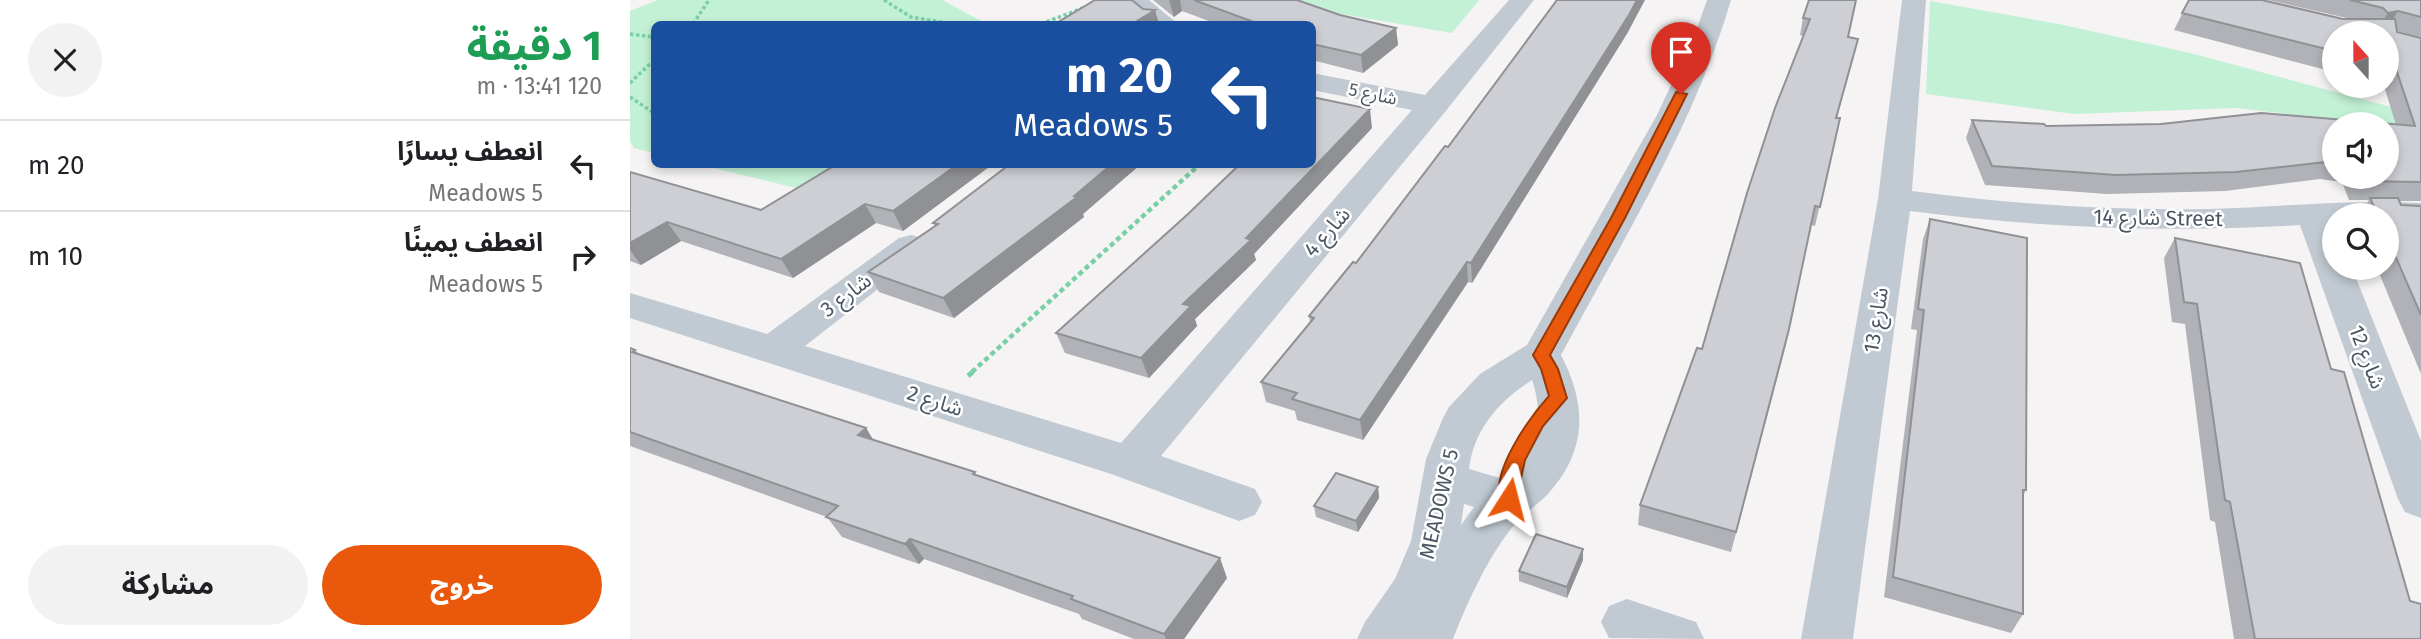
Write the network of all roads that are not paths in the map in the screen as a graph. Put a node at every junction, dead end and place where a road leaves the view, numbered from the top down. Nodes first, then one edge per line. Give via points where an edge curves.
1 (1133, 0) edge
2 (1522, 0) edge
3 (1718, 0) edge
4 (1914, 0) edge
5 (1161, 21) edge
6 (1316, 82) edge
7 (1434, 106) junction
8 (1895, 199) junction
9 (2421, 213) edge
10 (2313, 214) junction
11 (934, 229) edge
12 (630, 305) edge
13 (773, 350) junction
14 (1541, 355) junction
15 (1495, 384) junction
16 (1558, 398) junction
17 (1129, 463) junction
18 (1446, 481) junction
19 (1509, 499) junction
20 (2421, 499) edge
21 (1239, 502) dead end
22 (1627, 622) dead end
23 (1383, 639) edge
24 (1427, 639) edge
25 (1678, 639) edge
26 (1827, 639) edge

1 - 5 street
2 - 7 street, شارع 4
3 - 14 street, MEADOWS 5 via 1672,115
4 - 8 street, شارع 13
6 - 7 street, شارع 5
7 - 17 street, شارع 4
8 - 10 street, شارع 14 Street via 2095,218
8 - 26 street, شارع 13
9 - 10 street, شارع 14 Street
10 - 20 street, شارع 12
11 - 13 street, شارع 3
12 - 13 street, شارع 2
13 - 17 street, شارع 2
14 - 15 street, MEADOWS 5
14 - 16 street
15 - 16 street
15 - 18 street, MEADOWS 5 via 1464,418 1448,459
16 - 19 street via 1536,421 1516,460
17 - 21 street, شارع 2
18 - 19 street
18 - 23 street, MEADOWS 5 via 1435,541 1415,591
19 - 24 street, MEADOWS 5 via 1491,520 1444,598
22 - 25 street

